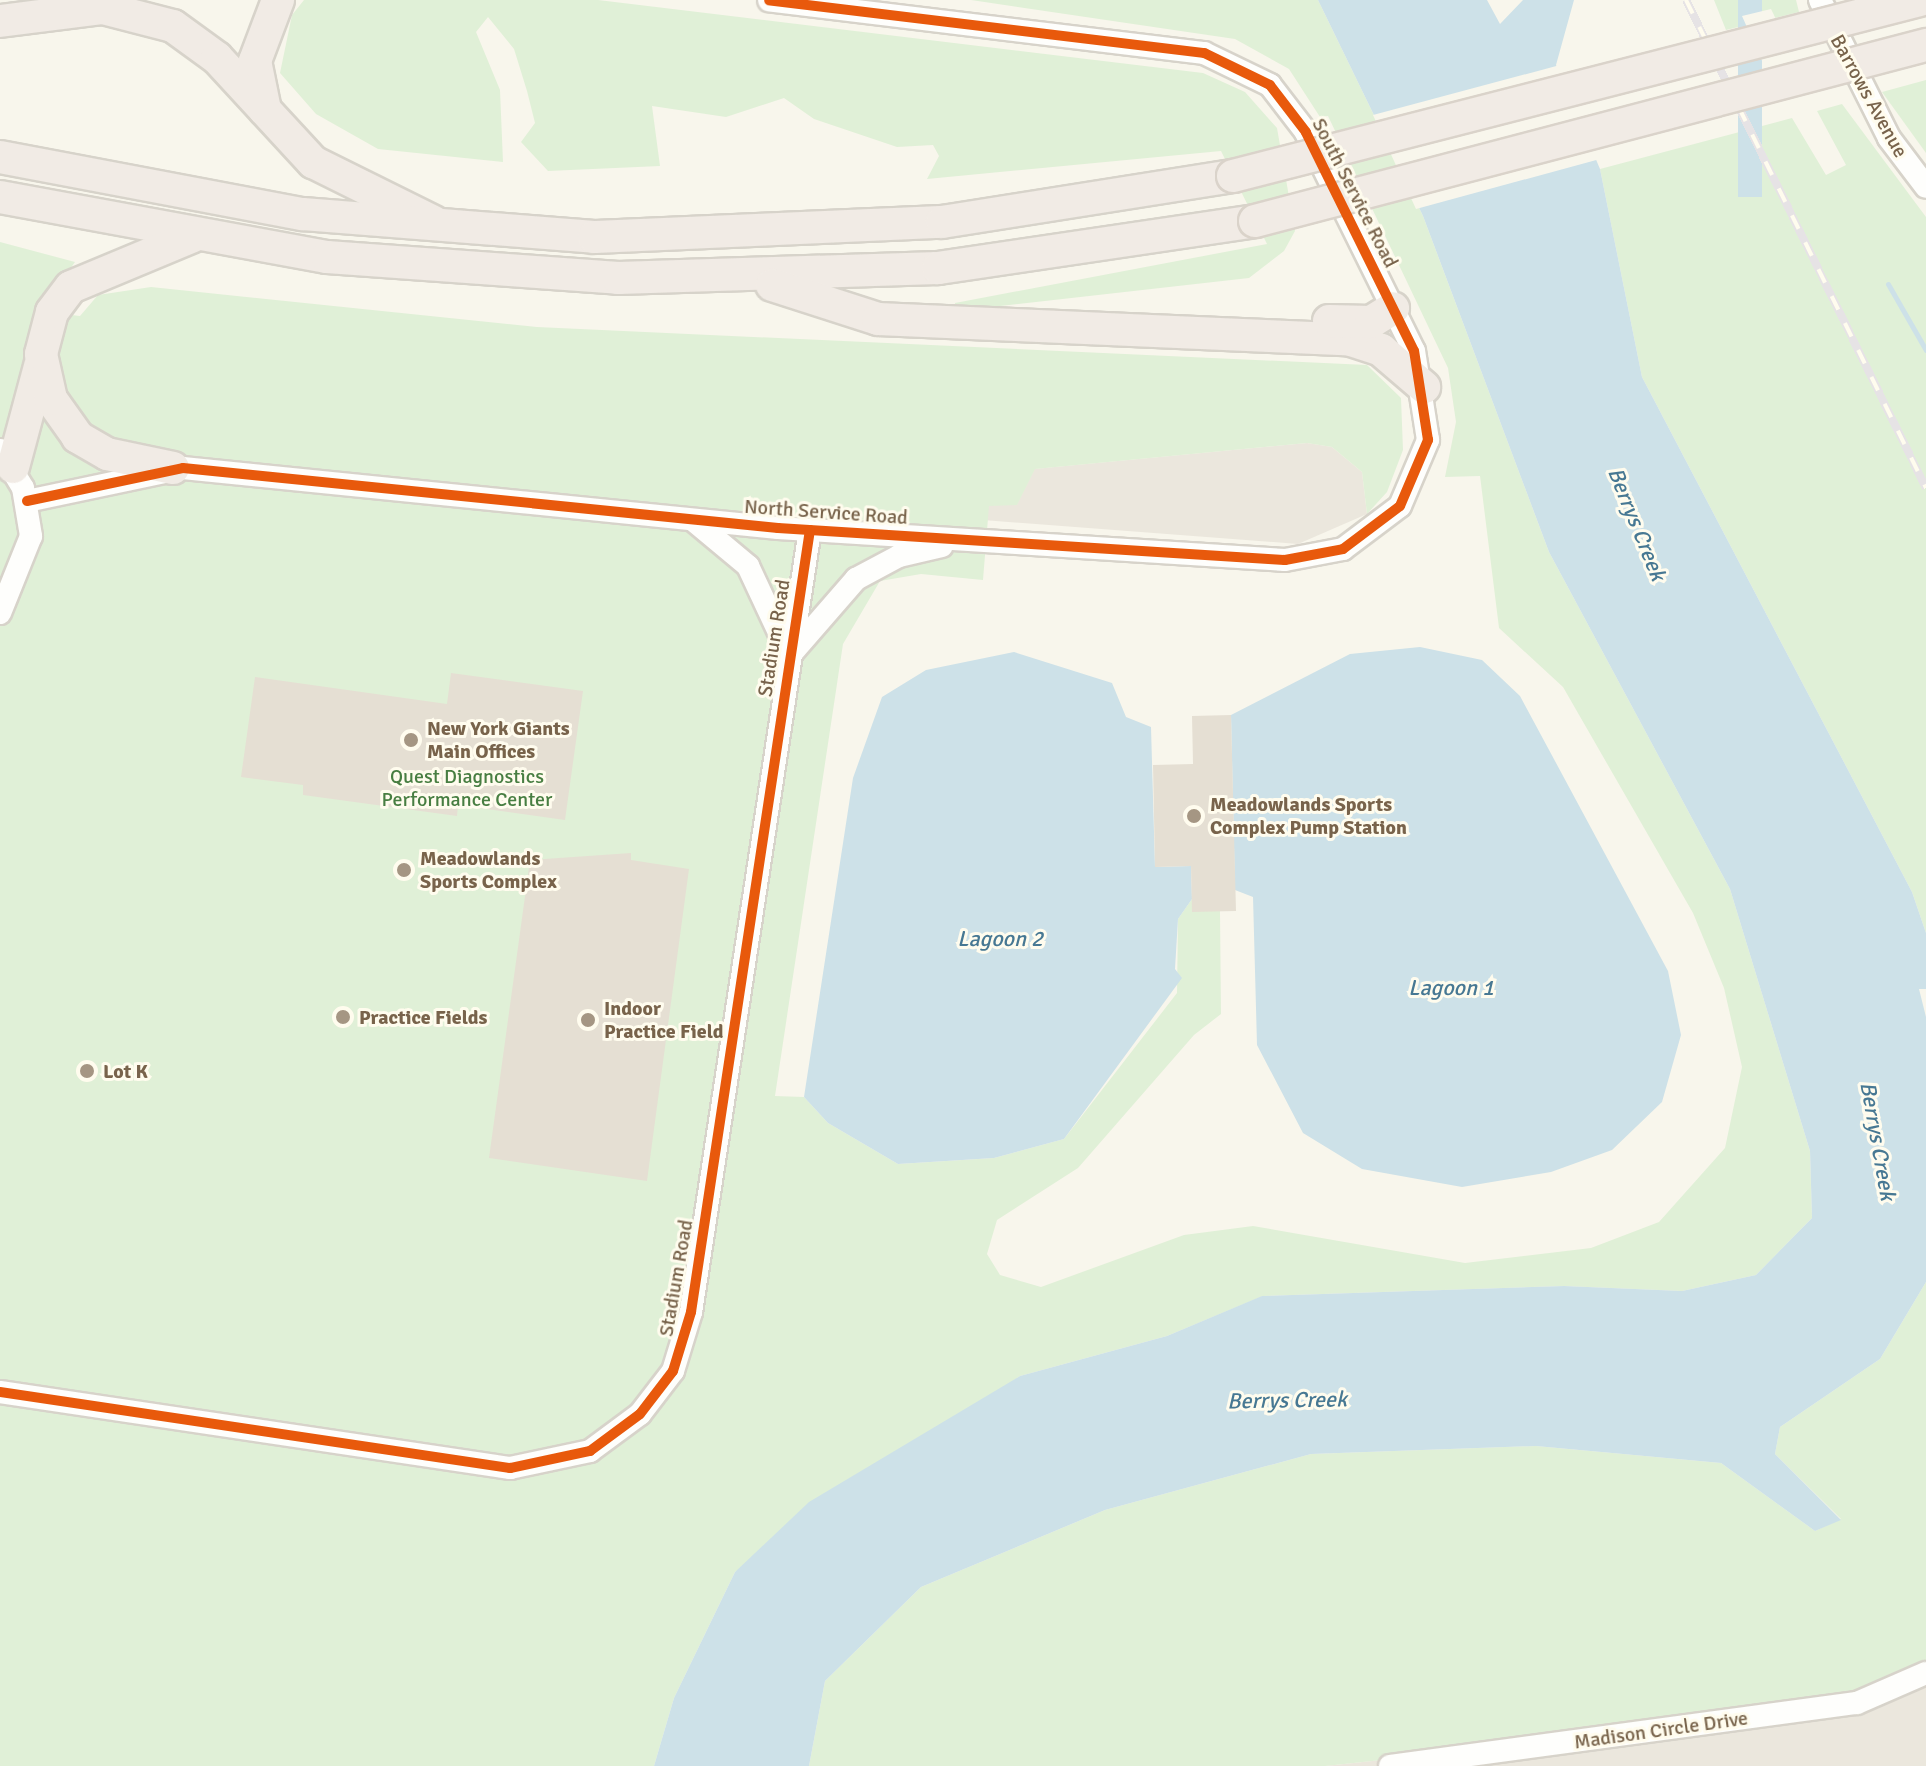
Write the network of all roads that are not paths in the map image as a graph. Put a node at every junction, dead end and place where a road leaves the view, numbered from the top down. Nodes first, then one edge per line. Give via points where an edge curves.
1 (42, 0) edge
2 (278, 0) edge
3 (769, 0) edge
4 (1820, 0) edge
5 (1920, 0) edge
6 (0, 19) edge
7 (1926, 45) edge
8 (273, 123) junction
9 (0, 157) edge
10 (1926, 187) edge
11 (0, 197) edge
12 (452, 230) junction
13 (191, 237) junction
14 (750, 278) junction
15 (1393, 308) junction
16 (951, 322) junction
17 (40, 362) junction
18 (1424, 387) junction
19 (6, 458) edge
20 (173, 468) junction
21 (27, 501) junction
22 (689, 517) junction
23 (810, 530) junction
24 (965, 540) junction
25 (0, 613) edge
26 (790, 656) junction
27 (0, 1392) edge
28 (1926, 1673) edge
29 (1390, 1766) edge

1 - 6 street
2 - 8 highway via 255,61 260,99
3 - 15 street, South Service Road via 1191,51 1239,65 1270,85 1299,120
4 - 10 street, Barrows Avenue via 1889,138
5 - 12 highway, bridge via 1233,176 1057,208 855,230 666,238
6 - 8 highway via 89,8 144,14 207,49
7 - 14 highway, bridge via 1255,221 1011,261
8 - 12 highway via 313,162
9 - 12 highway via 246,206
11 - 13 highway
13 - 14 highway via 444,269
13 - 17 highway via 71,287 48,321
14 - 16 highway via 878,319
15 - 16 highway via 1364,323 1076,311
15 - 18 street, North Service Road
16 - 18 highway via 1351,340 1381,350
17 - 19 highway
17 - 20 highway via 56,409 78,437 107,454
18 - 24 street, North Service Road via 1428,440 1408,494 1369,535 1329,555 1271,560
19 - 21 street
20 - 21 street, North Service Road
20 - 22 street, North Service Road
21 - 25 street via 27,558
22 - 23 street, North Service Road
22 - 26 street via 748,566
23 - 24 street, North Service Road
23 - 26 street, Stadium Road
24 - 26 street via 899,556 856,579
26 - 27 street, Stadium Road via 761,885 688,1327 667,1381 628,1426 565,1461 510,1468
28 - 29 street, Madison Circle Drive via 1857,1703

